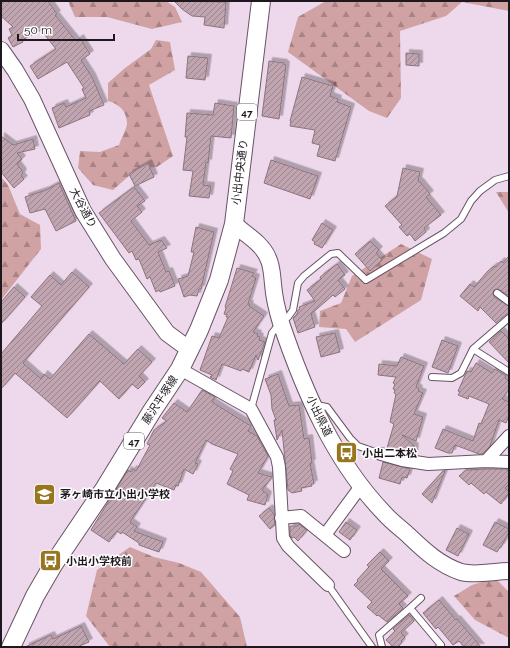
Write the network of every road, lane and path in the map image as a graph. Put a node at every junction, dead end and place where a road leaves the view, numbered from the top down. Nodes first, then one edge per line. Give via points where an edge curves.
1 (261, 1) edge
2 (1, 50) edge
3 (509, 176) edge
4 (234, 224) junction
5 (497, 293) dead end
6 (509, 302) edge
7 (509, 318) edge
8 (281, 322) junction
9 (473, 349) junction
10 (190, 350) junction
11 (180, 368) junction
12 (509, 372) edge
13 (432, 377) dead end
14 (313, 405) junction
15 (251, 409) junction
16 (509, 436) edge
17 (381, 454) joint
18 (486, 461) junction
19 (509, 462) edge
20 (361, 486) junction
21 (282, 518) junction
22 (325, 535) junction
23 (344, 550) dead end
24 (509, 570) edge
25 (328, 585) joint
26 (421, 598) dead end
27 (410, 608) junction
28 (8, 643) edge
29 (372, 647) edge
30 (382, 647) edge
31 (439, 647) edge

1 - 4 main road, 小出中央通り / 47
2 - 10 main road, 大谷通り via 32,99 84,211 113,259 167,333
3 - 8 lane via 495,180 480,191 461,219 444,233 366,280 338,253 331,254 298,283 293,310
4 - 8 main road, 小出県道 via 268,256
4 - 10 main road, 藤沢平塚線 / 47 via 219,280
5 - 6 lane
7 - 9 lane
8 - 14 main road, 小出県道
8 - 15 lane via 272,333
9 - 12 lane
9 - 13 lane via 461,373 452,378
10 - 11 main road, 藤沢平塚線 / 47
11 - 15 street
11 - 28 main road, 藤沢平塚線 / 47 via 53,565
14 - 17 lane via 327,407 358,446
14 - 20 main road, 小出県道 via 333,445
15 - 21 street via 277,457
16 - 18 street
17 - 18 street via 428,464
18 - 19 street
20 - 22 street
20 - 24 main road, 小出県道 via 384,514 434,559 447,567 474,574
21 - 22 street via 301,516
21 - 25 street via 283,538 288,546
22 - 23 street
25 - 29 lane
26 - 27 lane
27 - 30 lane via 380,635
27 - 31 lane via 441,645

